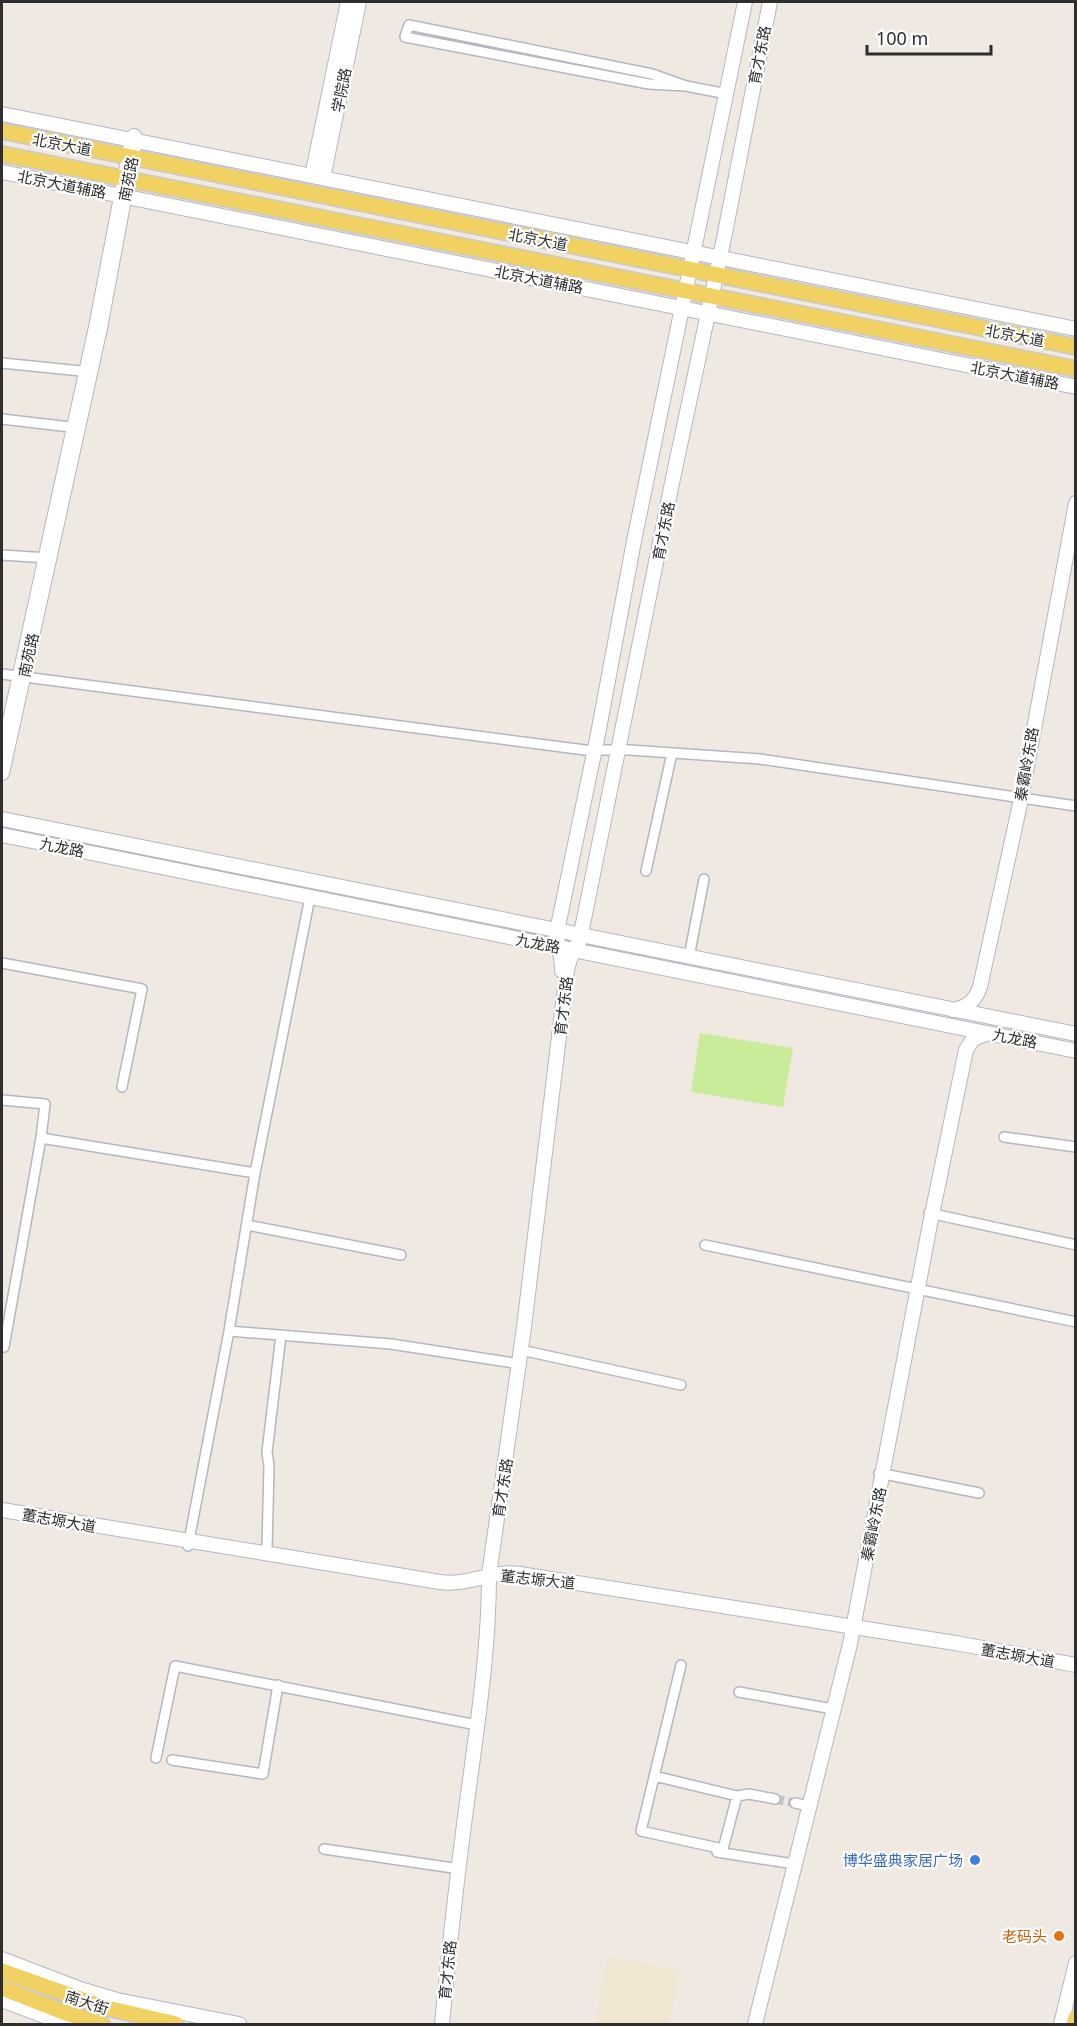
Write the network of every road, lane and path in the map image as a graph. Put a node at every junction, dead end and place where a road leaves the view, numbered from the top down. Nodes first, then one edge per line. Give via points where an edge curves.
1 (348, 2) edge
2 (359, 2) edge
3 (745, 2) edge
4 (770, 2) edge
5 (686, 86) junction
6 (727, 94) junction
7 (2, 114) edge
8 (2, 131) edge
9 (134, 140) junction
10 (2, 154) edge
11 (130, 157) junction
12 (2, 172) edge
13 (318, 177) junction
14 (126, 179) junction
15 (123, 196) junction
16 (694, 253) junction
17 (720, 258) junction
18 (690, 270) junction
19 (716, 275) junction
20 (685, 291) junction
21 (711, 297) junction
22 (682, 308) junction
23 (707, 313) junction
24 (1076, 329) edge
25 (1076, 347) edge
26 (2, 363) edge
27 (1076, 369) edge
28 (89, 372) junction
29 (1076, 387) edge
30 (2, 419) edge
31 (77, 428) junction
32 (1076, 503) edge
33 (1076, 547) edge
34 (2, 555) edge
35 (46, 558) junction
36 (2, 674) edge
37 (22, 676) junction
38 (595, 750) junction
39 (620, 750) junction
40 (672, 753) junction
41 (2, 757) edge
42 (2, 774) edge
43 (1023, 799) junction
44 (1076, 806) edge
45 (2, 819) edge
46 (2, 835) edge
47 (646, 871) dead end
48 (704, 879) dead end
49 (310, 897) junction
50 (557, 931) junction
51 (581, 936) junction
52 (557, 947) junction
53 (575, 950) junction
54 (689, 957) junction
55 (2, 963) edge
56 (953, 1010) junction
57 (996, 1018) junction
58 (948, 1025) junction
59 (990, 1033) junction
60 (1076, 1034) edge
61 (1076, 1051) edge
62 (122, 1087) dead end
63 (2, 1100) edge
64 (1004, 1137) dead end
65 (41, 1138) junction
66 (1076, 1147) edge
67 (255, 1173) junction
68 (931, 1213) junction
69 (247, 1225) junction
70 (705, 1245) dead end
71 (1076, 1245) edge
72 (401, 1255) dead end
73 (916, 1289) junction
74 (1076, 1323) edge
75 (229, 1331) junction
76 (281, 1335) junction
77 (4, 1347) dead end
78 (521, 1350) junction
79 (514, 1363) junction
80 (681, 1385) dead end
81 (880, 1473) junction
82 (979, 1493) dead end
83 (2, 1510) edge
84 (2, 1515) edge
85 (188, 1544) junction
86 (267, 1549) dead end
87 (486, 1579) junction
88 (851, 1630) junction
89 (681, 1665) dead end
90 (1076, 1667) edge
91 (278, 1685) junction
92 (739, 1692) dead end
93 (831, 1709) junction
94 (472, 1724) junction
95 (156, 1758) dead end
96 (172, 1760) dead end
97 (654, 1776) junction
98 (736, 1796) junction
99 (775, 1798) tunnel mouth
100 (662, 1842) dead end
101 (324, 1849) dead end
102 (792, 1864) junction
103 (453, 1868) junction
104 (2, 1959) edge
105 (1076, 1963) edge
106 (2, 1971) edge
107 (2, 1988) edge
108 (60, 1993) junction
109 (2, 2000) edge
110 (1076, 2018) edge
111 (53, 2019) edge
112 (102, 2025) edge
113 (176, 2025) edge
114 (239, 2025) edge
115 (436, 2025) edge
116 (442, 2025) edge
117 (753, 2025) edge
118 (1061, 2025) edge
119 (1074, 2025) edge

1 - 13 street, 学院路
2 - 13 street, 学院路
3 - 6 street, 育才东路
4 - 17 street, 育才东路
5 - 5 street via 652,74 409,26 405,38 648,84
5 - 6 street
6 - 16 street, 育才东路
7 - 9 street
8 - 11 main road, 北京大道
9 - 11 street, 南苑路
9 - 13 street
10 - 14 main road, 北京大道
11 - 14 street, 南苑路
11 - 18 main road, 北京大道
12 - 15 street, 北京大道辅路
13 - 16 street
14 - 15 street, 南苑路
14 - 20 main road, 北京大道
15 - 22 street, 北京大道辅路
15 - 28 street, 南苑路
16 - 17 street
16 - 18 street, 育才东路
17 - 19 street, 育才东路
17 - 24 street
18 - 19 main road, 北京大道
18 - 20 street, 育才东路
19 - 21 street, 育才东路
19 - 25 main road, 北京大道
20 - 21 main road, 北京大道
20 - 22 street, 育才东路
21 - 23 street, 育才东路
21 - 27 main road, 北京大道
22 - 23 street, 北京大道辅路
22 - 38 street, 育才东路
23 - 29 street, 北京大道辅路
23 - 39 street, 育才东路
26 - 28 street
28 - 31 street, 南苑路
30 - 31 street
31 - 35 street, 南苑路
32 - 43 street, 秦霸岭东路
33 - 43 street, 秦霸岭东路 via 1030,785
34 - 35 street
35 - 37 street, 南苑路
36 - 37 street
37 - 38 street
37 - 41 street, 南苑路
37 - 42 street, 南苑路
38 - 39 street
38 - 50 street, 育才东路
39 - 40 street
39 - 51 street, 育才东路
40 - 43 street via 760,759
40 - 47 street
43 - 44 street
43 - 56 street, 秦霸岭东路 via 980,987 972,1002
43 - 57 street, 秦霸岭东路 via 982,996 985,1009
45 - 50 street, 九龙路
46 - 49 street, 九龙路
48 - 54 street
49 - 52 street, 九龙路
49 - 67 street
50 - 51 street, 九龙路
50 - 52 street, 育才东路
51 - 53 street, 育才东路
51 - 54 street, 九龙路
52 - 53 street, 九龙路
52 - 79 street, 育才东路 via 562,970
53 - 58 street, 九龙路
53 - 78 street, 育才东路 via 567,970
54 - 56 street, 九龙路
55 - 62 street via 142,989
56 - 57 street, 九龙路
57 - 60 street, 九龙路
58 - 59 street, 九龙路
58 - 68 street, 秦霸岭东路 via 960,1035 962,1050
59 - 61 street, 九龙路
59 - 68 street, 秦霸岭东路 via 973,1039 966,1050
63 - 65 street via 45,1104
64 - 66 street
65 - 67 street
65 - 77 street
67 - 69 street
68 - 71 street
68 - 73 street, 秦霸岭东路
69 - 72 street
69 - 75 street
70 - 73 street
73 - 74 street
73 - 81 street, 秦霸岭东路
75 - 76 street
75 - 85 street
76 - 79 street via 392,1344
76 - 86 street via 267,1452
78 - 80 street
78 - 87 street, 育才东路
79 - 87 street, 育才东路
81 - 82 street
81 - 88 street, 秦霸岭东路
83 - 85 street, 董志塬大道
84 - 85 street, 董志塬大道
85 - 87 street, 董志塬大道 via 440,1582
87 - 88 street, 董志塬大道 via 504,1573 520,1574
87 - 94 street, 育才东路
87 - 116 street, 育才东路 via 488,1612
88 - 90 street, 董志塬大道
88 - 93 street, 秦霸岭东路
89 - 97 street
91 - 94 street
91 - 95 street via 175,1666
91 - 96 street via 263,1774
92 - 93 street
93 - 102 street, 秦霸岭东路 via 803,1805
94 - 103 street, 育才东路
97 - 98 street
97 - 98 street via 641,1831 723,1849
98 - 99 street
100 - 102 street
101 - 103 street
102 - 117 street, 秦霸岭东路
103 - 115 street, 育才东路
104 - 114 street via 117,2000
105 - 118 street
106 - 108 main road, 南大街
107 - 111 main road, 南大街
108 - 111 street
108 - 113 main road, 南大街
109 - 111 street
110 - 119 main road
111 - 112 main road, 南大街

